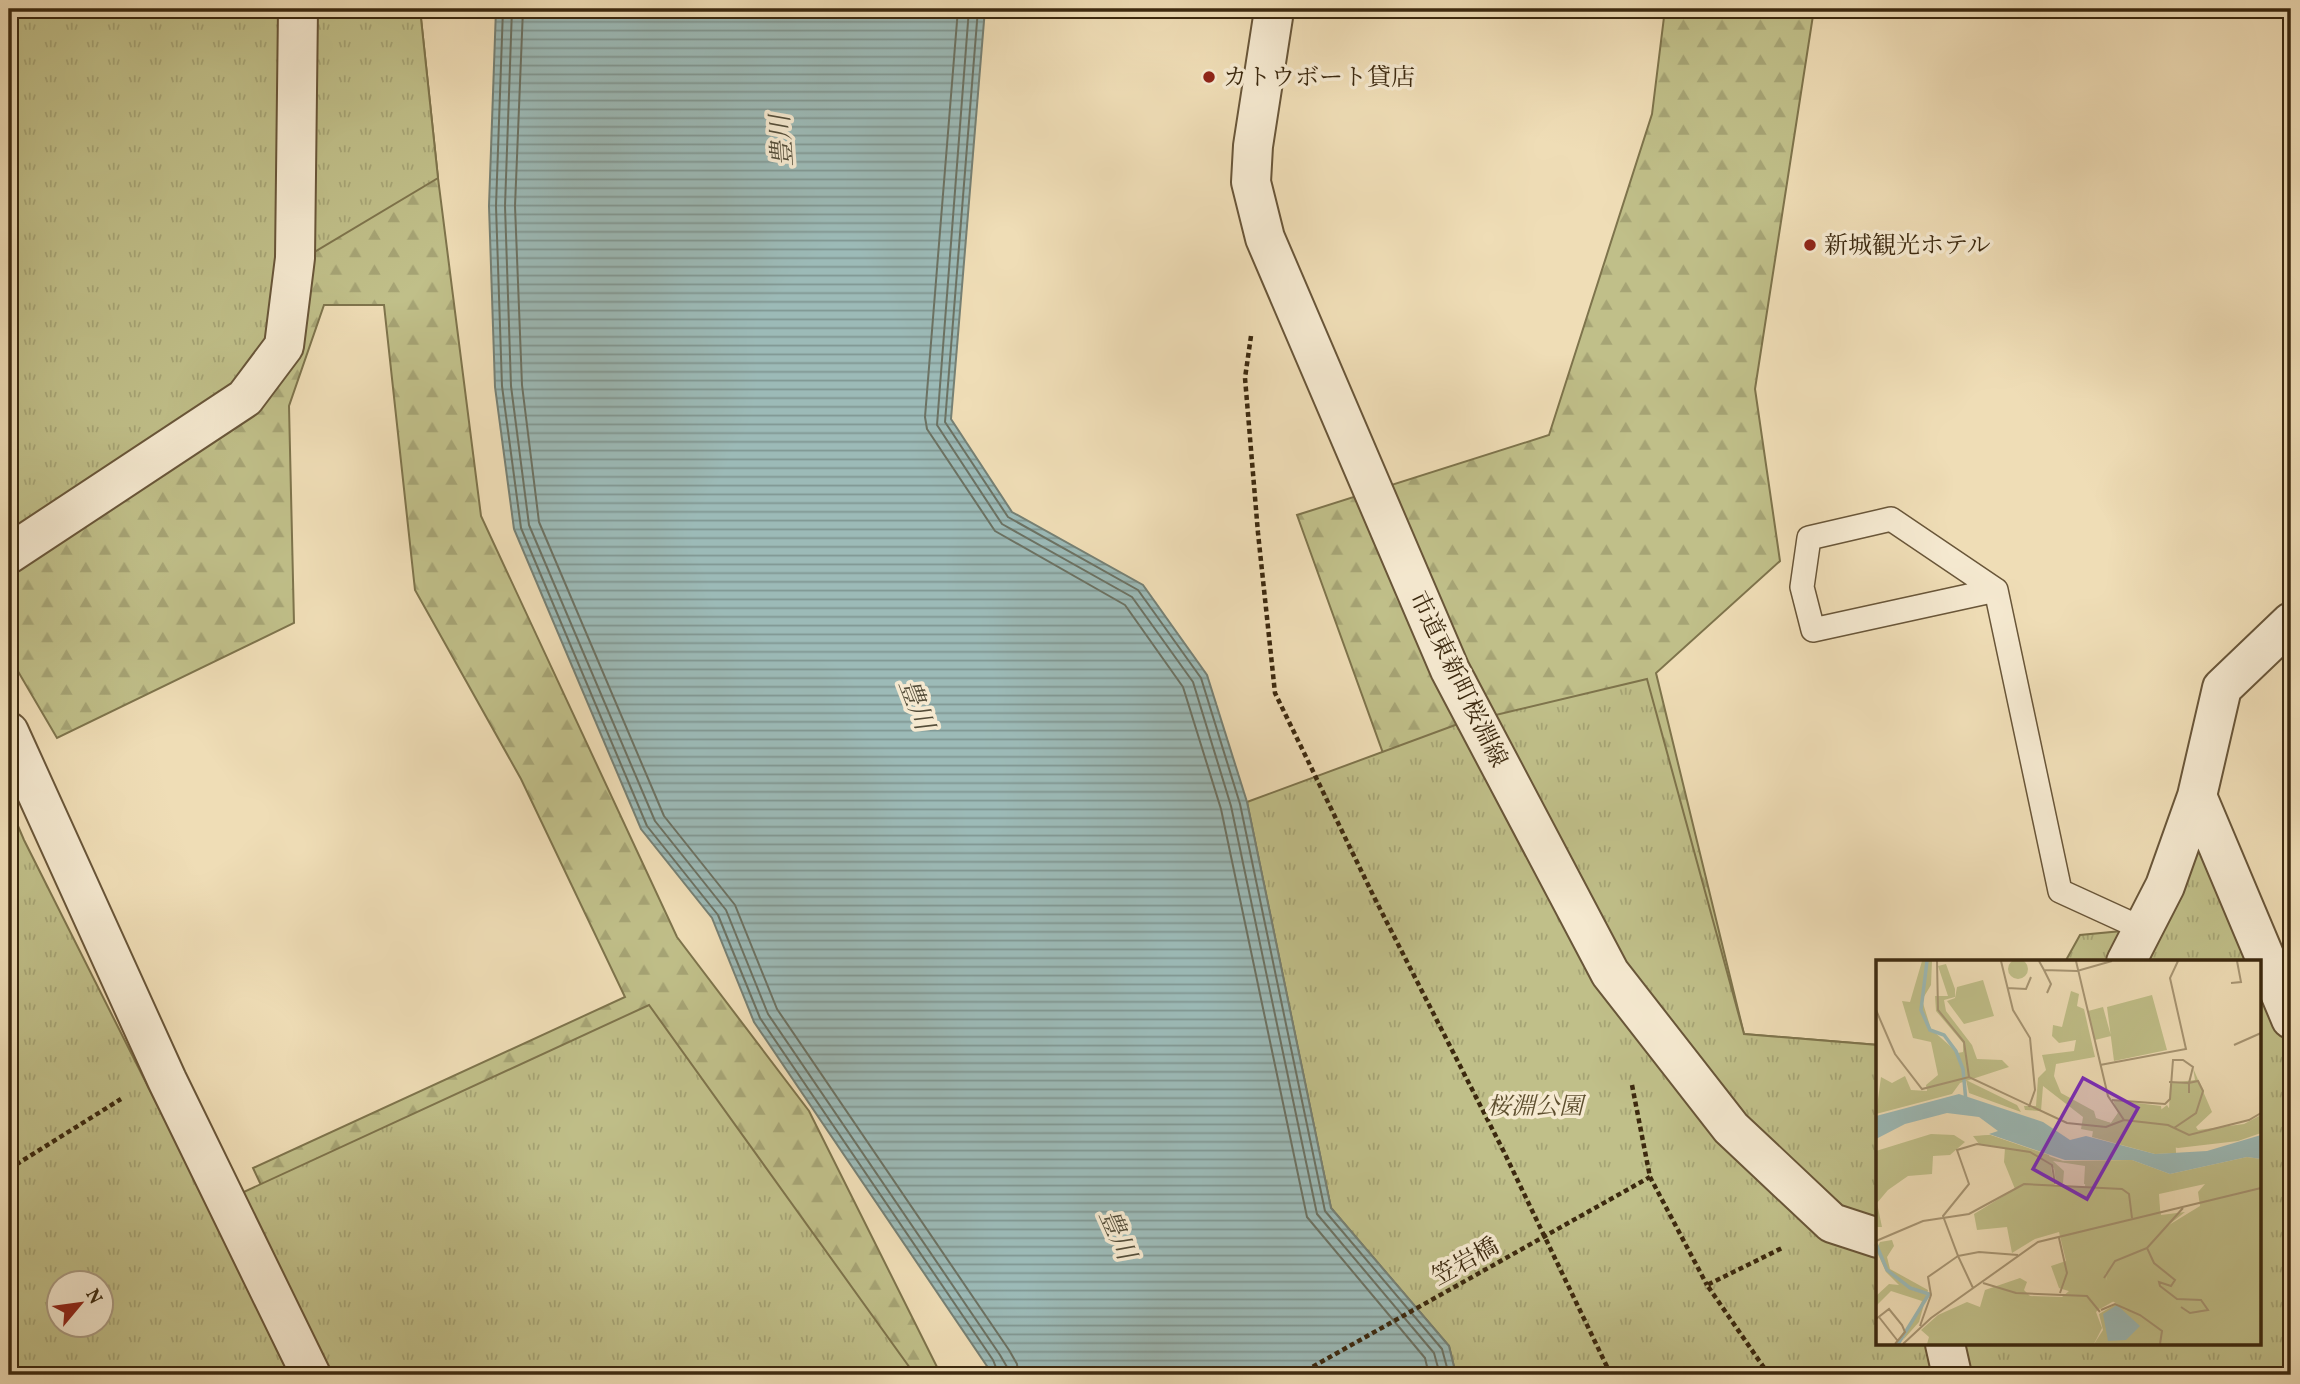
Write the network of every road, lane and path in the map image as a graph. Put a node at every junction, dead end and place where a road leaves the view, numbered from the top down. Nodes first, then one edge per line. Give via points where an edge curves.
1 (298, 9) edge
2 (1272, 9) edge
3 (1252, 327) dead end
4 (9, 554) edge
5 (1997, 590) junction
6 (2291, 622) edge
7 (9, 732) edge
8 (2197, 796) junction
9 (2135, 946) edge
10 (2291, 1019) edge
11 (167, 1080) junction
12 (9, 1168) edge
13 (1832, 1223) junction
14 (1876, 1237) edge
15 (1707, 1285) junction
16 (1945, 1346) edge
17 (311, 1375) edge
18 (1298, 1375) edge
19 (1611, 1375) edge
20 (1769, 1375) edge
21 (1952, 1375) edge

1 - 4 street via 295,258 284,346 245,398
2 - 13 street, 市道東新町桜淵線 via 1252,146 1251,182 1265,238 1450,670 1611,973 1731,1128
3 - 19 path via 1245,378 1275,693
5 - 5 lane via 1891,519 1809,538 1802,587 1813,630
5 - 9 lane via 2060,891
6 - 8 street via 2222,688
7 - 11 street
8 - 9 street via 2165,886
8 - 10 street
11 - 12 path via 126,1096
11 - 17 street
13 - 14 street, 市道東新町桜淵線
13 - 15 path
15 - 18 path, 笠岩橋, bridge via 1650,1177
15 - 20 path
16 - 21 street

